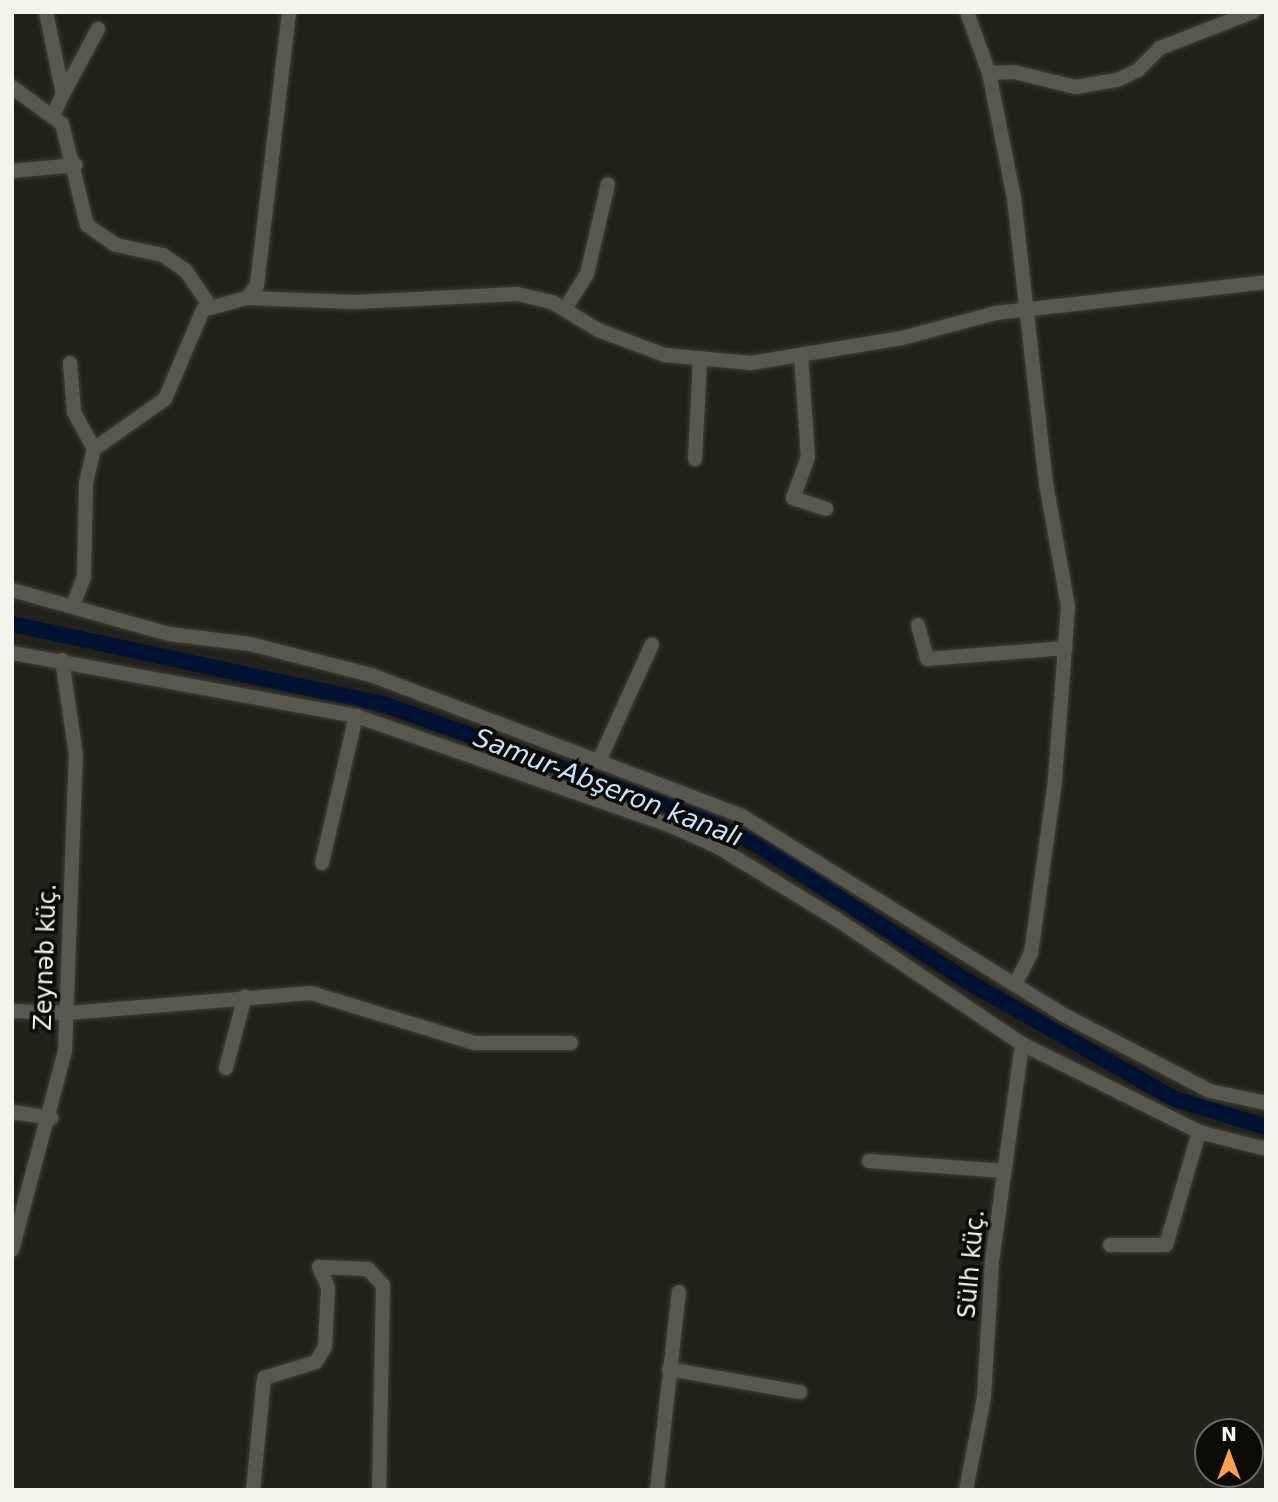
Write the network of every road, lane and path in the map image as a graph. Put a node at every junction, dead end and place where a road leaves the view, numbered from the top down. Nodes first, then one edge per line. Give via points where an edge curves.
1 (46, 12) edge
2 (289, 12) edge
3 (967, 12) edge
4 (1253, 12) edge
5 (98, 29) dead end
6 (989, 73) junction
7 (12, 87) edge
8 (64, 94) junction
9 (53, 114) junction
10 (76, 165) junction
11 (12, 171) edge
12 (608, 184) dead end
13 (1266, 282) edge
14 (247, 298) junction
15 (209, 306) junction
16 (565, 309) junction
17 (1025, 309) junction
18 (801, 355) junction
19 (700, 361) junction
20 (70, 363) dead end
21 (94, 449) junction
22 (695, 459) dead end
23 (826, 509) dead end
24 (12, 590) edge
25 (74, 603) junction
26 (918, 625) dead end
27 (652, 644) dead end
28 (1066, 648) junction
29 (12, 653) edge
30 (62, 660) junction
31 (356, 716) junction
32 (599, 761) junction
33 (322, 863) dead end
34 (1015, 985) junction
35 (245, 996) junction
36 (12, 1011) edge
37 (68, 1013) junction
38 (571, 1043) dead end
39 (1022, 1044) junction
40 (226, 1068) dead end
41 (1266, 1103) edge
42 (12, 1112) edge
43 (52, 1118) junction
44 (1199, 1132) junction
45 (1266, 1149) edge
46 (869, 1161) dead end
47 (1005, 1171) junction
48 (1110, 1245) dead end
49 (12, 1250) edge
50 (679, 1292) dead end
51 (669, 1369) junction
52 (800, 1392) dead end
53 (253, 1490) edge
54 (379, 1490) edge
55 (657, 1490) edge
56 (966, 1490) edge

1 - 8 street
2 - 14 street via 260,274
3 - 6 street
4 - 6 street via 1166,44 1117,80 1075,87 1014,72
5 - 8 street
6 - 17 street via 1014,198
7 - 9 street
8 - 9 street
9 - 10 street
10 - 11 street
10 - 15 street via 88,225 116,245 163,255 186,271
12 - 16 street via 587,274
13 - 17 street
14 - 15 street
14 - 16 street via 355,302 497,293 540,297
15 - 21 street via 192,328 165,399
16 - 19 street via 598,330
17 - 18 street
17 - 28 street via 1046,483 1067,577
18 - 19 street
18 - 23 street via 808,457 793,498
19 - 22 street
20 - 21 street via 74,412
21 - 25 street via 86,483 84,577
24 - 25 street
25 - 32 street via 169,634 338,666
26 - 28 street via 921,653 928,659
27 - 32 street
28 - 34 street via 1031,953
29 - 30 street
30 - 31 street
30 - 37 street, Zeynəb küç. via 76,755
31 - 33 street
31 - 39 street via 582,792 718,846
32 - 34 street via 764,827
34 - 41 street via 1174,1075
35 - 37 street
35 - 38 street via 331,995 475,1043
35 - 40 street
36 - 37 street
37 - 43 street, Zeynəb küç.
39 - 44 street
39 - 47 street, Sülh küç.
42 - 43 street
43 - 49 street, Zeynəb küç.
44 - 45 street
44 - 48 street via 1166,1245
46 - 47 street
47 - 56 street, Sülh küç. via 984,1397
50 - 51 street
51 - 52 street
51 - 55 street
53 - 54 street via 264,1378 316,1362 325,1346 328,1287 319,1267 368,1269 383,1285

